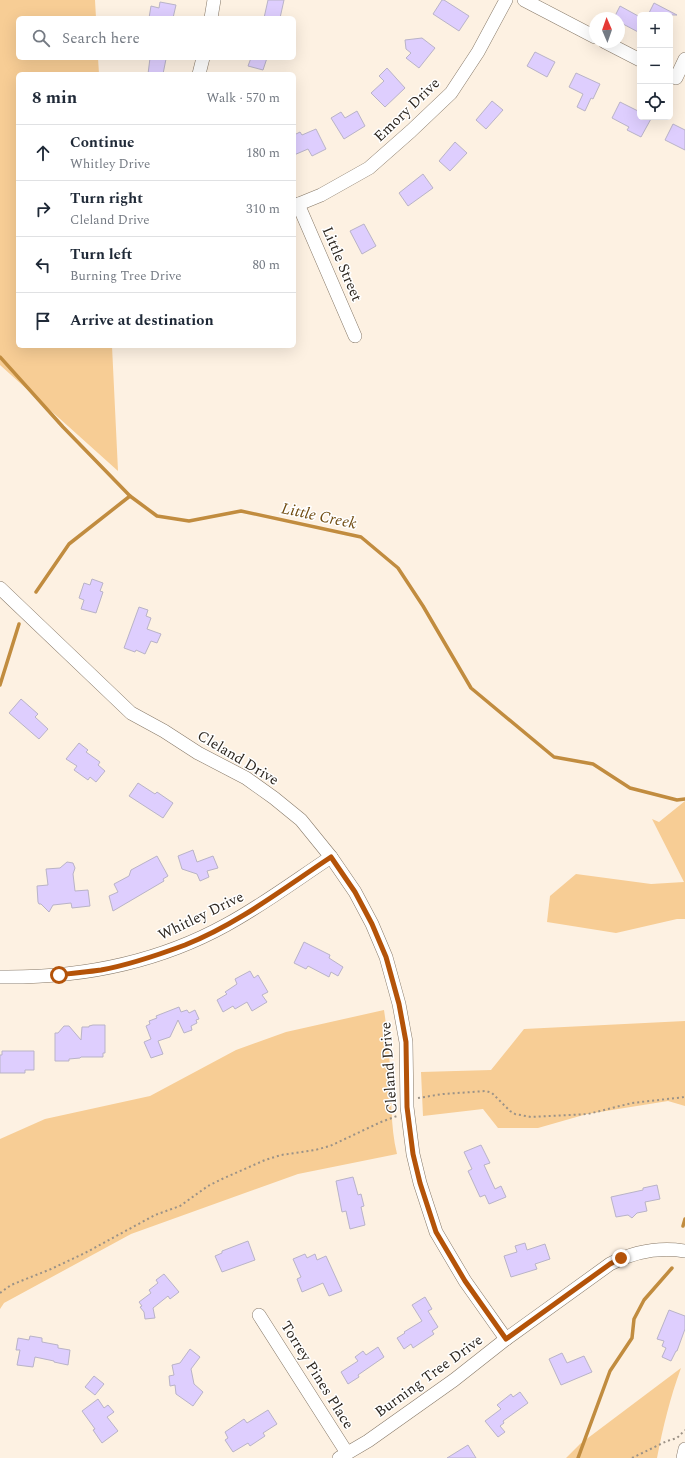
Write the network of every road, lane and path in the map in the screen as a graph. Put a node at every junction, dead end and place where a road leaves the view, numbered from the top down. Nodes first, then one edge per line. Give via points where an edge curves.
1 (214, 0) edge
2 (506, 0) edge
3 (524, 0) edge
4 (211, 16) edge
5 (589, 34) edge
6 (617, 48) edge
7 (637, 58) edge
8 (685, 59) edge
9 (202, 60) edge
10 (200, 72) edge
11 (677, 79) edge
12 (296, 205) edge
13 (355, 336) dead end
14 (0, 588) edge
15 (331, 857) junction
16 (0, 978) edge
17 (685, 1097) edge
18 (414, 1099) dead end
19 (400, 1116) dead end
20 (685, 1251) edge
21 (0, 1293) edge
22 (259, 1315) dead end
23 (506, 1339) junction
24 (685, 1430) edge
25 (685, 1449) edge
26 (343, 1456) edge
27 (632, 1458) edge
28 (683, 1458) edge

1 - 4 street
2 - 12 street, Emory Drive via 478,52 451,93 369,168 321,195
3 - 5 street
6 - 7 street
8 - 11 street
9 - 10 street
12 - 13 street, Little Street
14 - 15 street, Cleland Drive via 131,713 246,778 274,798 300,820
15 - 16 street, Whitley Drive via 255,908 186,944 102,970
15 - 23 street, Cleland Drive via 355,892 386,957 406,1042 407,1107 413,1154 436,1232 465,1281
17 - 18 path via 632,1102 588,1114 531,1117 510,1112 492,1093 486,1091
19 - 21 path via 330,1146 281,1155 222,1178 180,1206 141,1222 57,1266 11,1285
20 - 23 street, Burning Tree Drive via 661,1250 625,1256 610,1264
22 - 26 street, Torrey Pines Place
23 - 26 street, Burning Tree Drive via 454,1380
24 - 27 path via 677,1438
25 - 28 street

